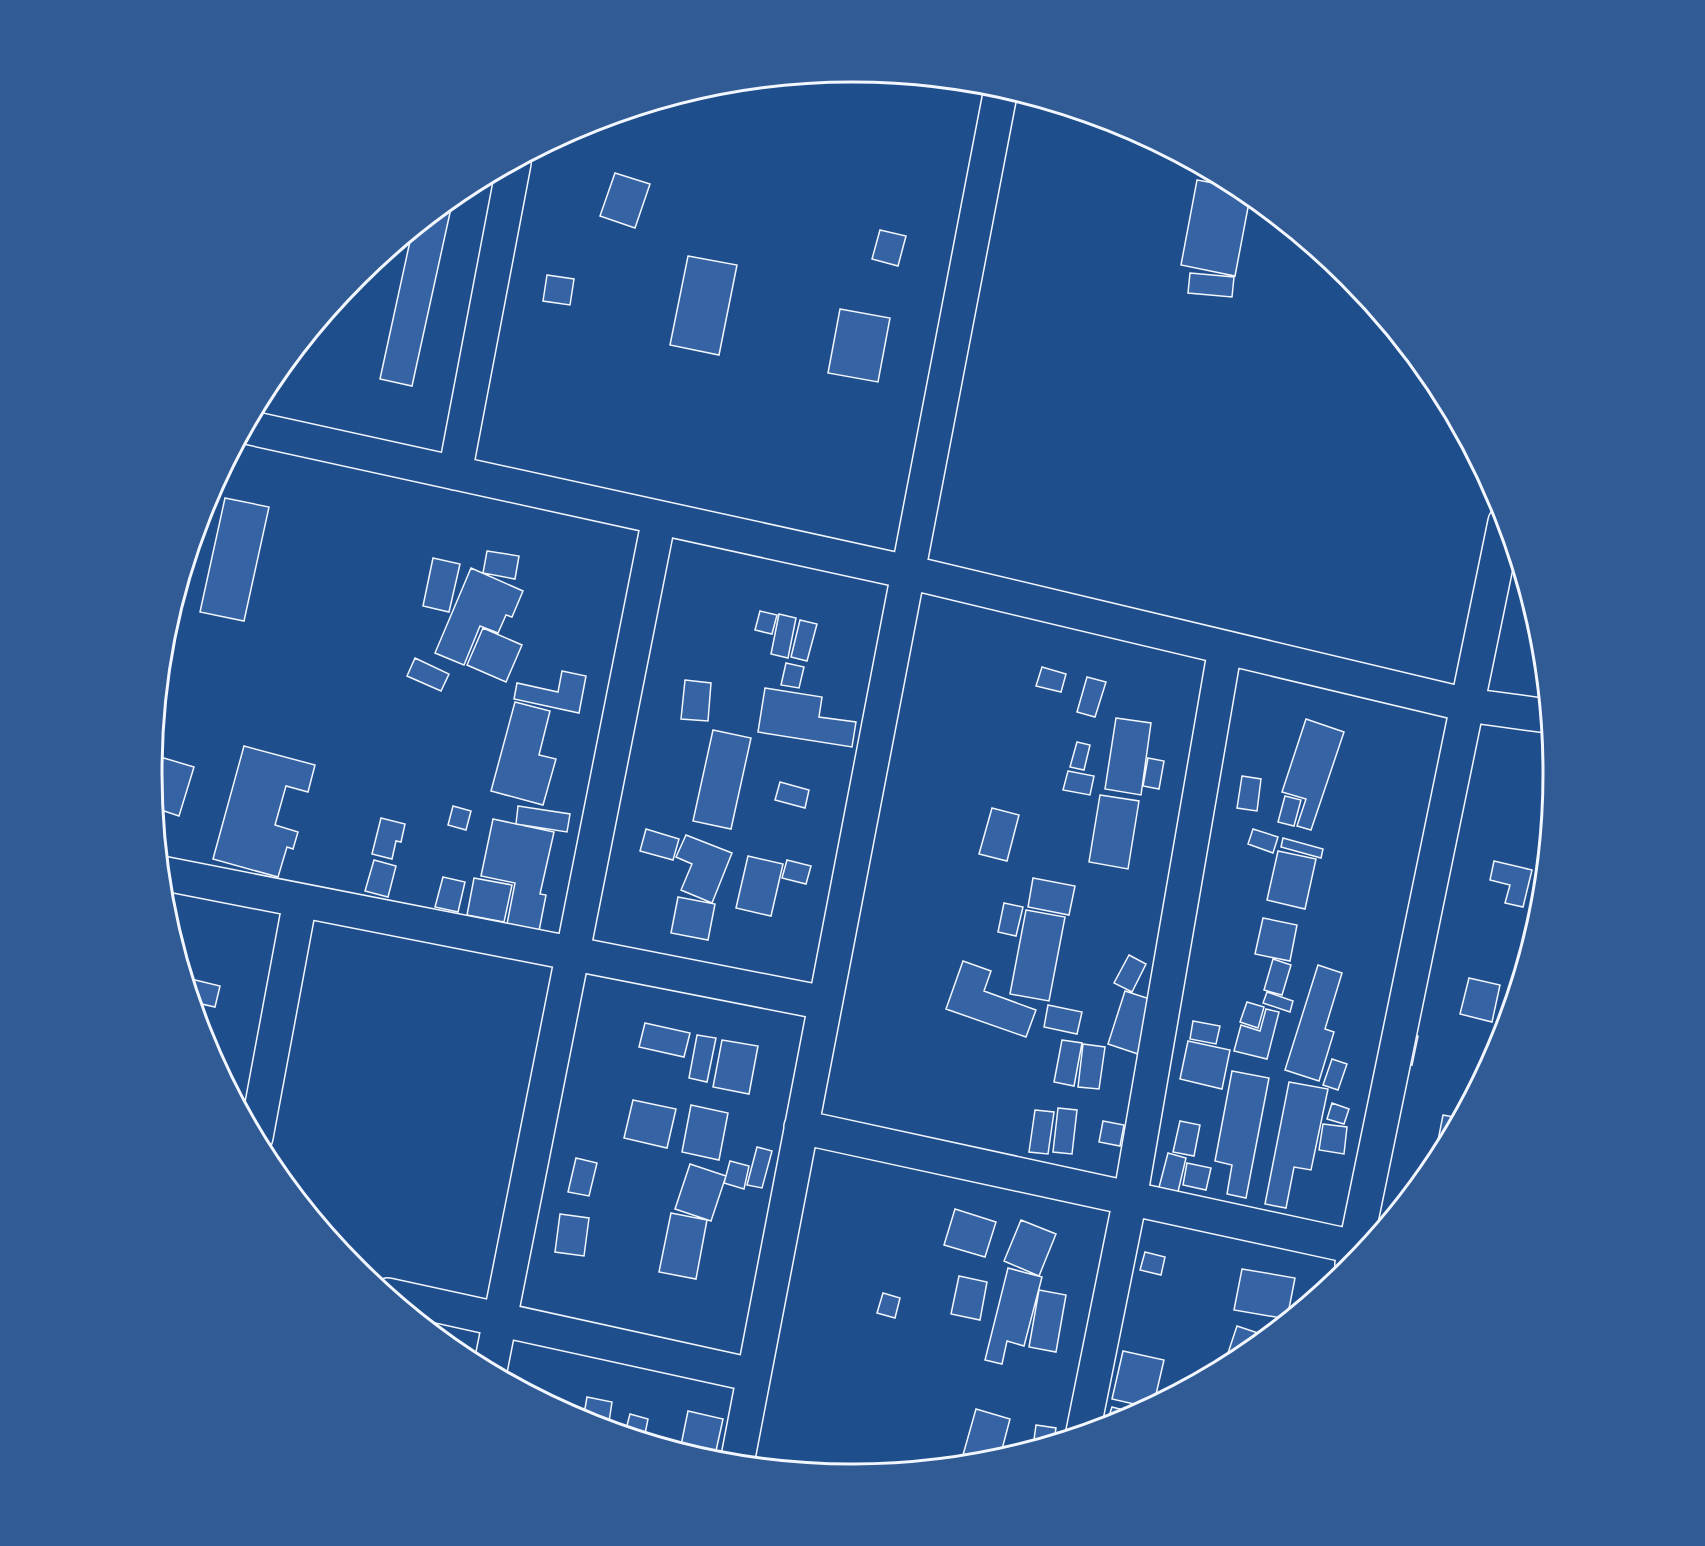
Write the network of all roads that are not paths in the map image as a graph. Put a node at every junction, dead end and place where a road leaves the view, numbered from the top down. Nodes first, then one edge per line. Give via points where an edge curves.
1 (999, 99) edge
2 (512, 172) edge
3 (255, 429) edge
4 (455, 473) junction
5 (659, 518) junction
6 (1501, 539) edge
7 (908, 572) junction
8 (1225, 648) junction
9 (1467, 705) junction
10 (1541, 715) edge
11 (170, 875) edge
12 (300, 901) junction
13 (572, 955) junction
14 (825, 1003) junction
15 (258, 1124) edge
16 (801, 1127) junction
17 (1130, 1199) junction
18 (1360, 1241) edge
19 (1349, 1252) edge
20 (404, 1297) edge
21 (501, 1319) junction
22 (492, 1361) edge
23 (753, 1375) junction
24 (1085, 1423) edge
25 (739, 1454) edge

1 - 7 street
2 - 4 street
3 - 4 street
4 - 5 street
5 - 7 street
5 - 13 street
6 - 9 street
7 - 8 street
7 - 14 street
8 - 9 street
8 - 17 street
9 - 10 street
9 - 18 street
11 - 12 street
12 - 13 street
12 - 15 street
13 - 14 street
13 - 21 street
14 - 16 street
16 - 17 street
16 - 23 street
17 - 19 street
17 - 24 street
20 - 21 street
21 - 22 street
21 - 23 street
23 - 25 street

